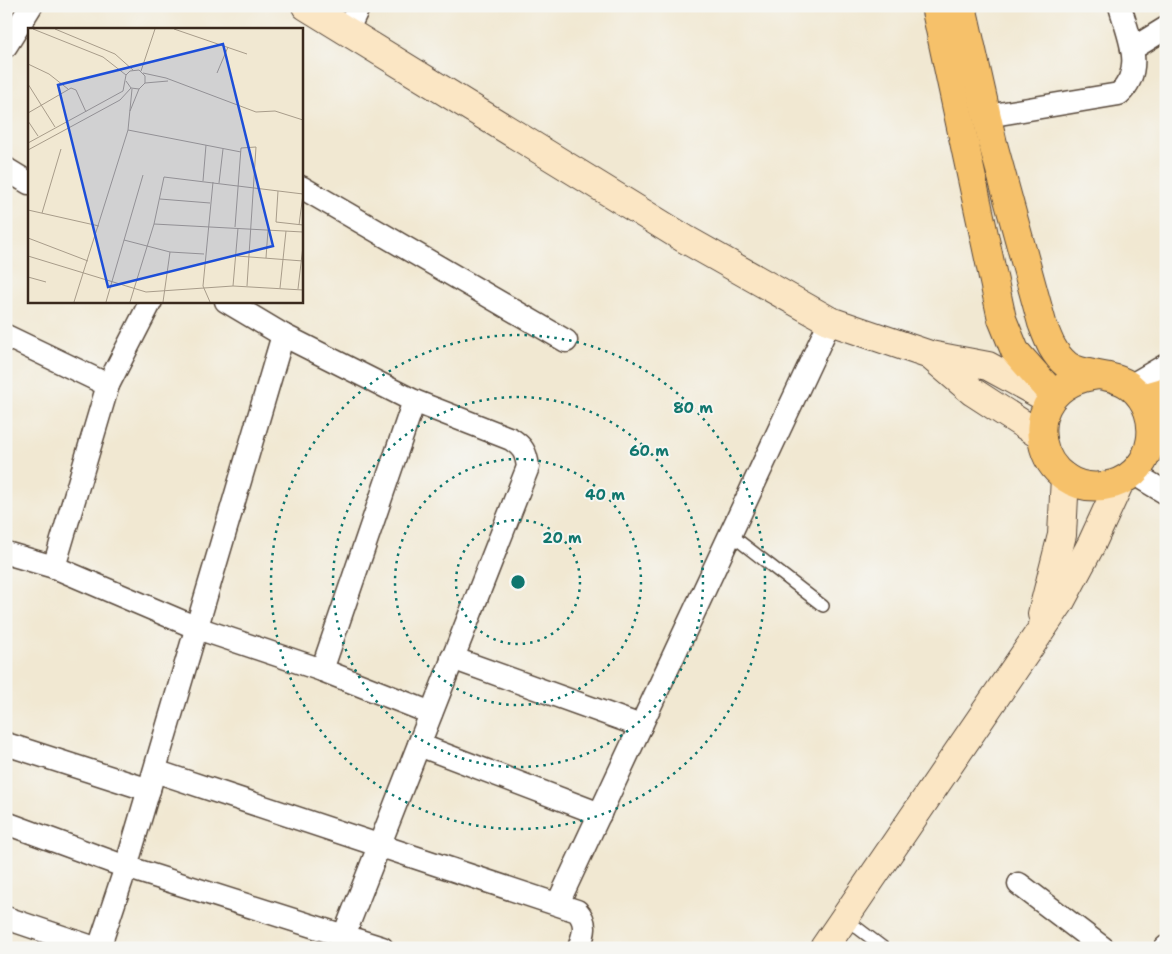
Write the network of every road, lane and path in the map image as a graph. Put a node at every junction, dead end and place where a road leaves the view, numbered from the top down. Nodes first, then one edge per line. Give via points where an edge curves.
1 (306, 6) edge
2 (359, 6) edge
3 (936, 6) edge
4 (962, 6) edge
5 (1120, 6) edge
6 (21, 18) edge
7 (1166, 28) edge
8 (347, 31) junction
9 (6, 46) edge
10 (1132, 49) junction
11 (987, 116) junction
12 (6, 170) edge
13 (28, 182) edge
14 (302, 188) edge
15 (1005, 188) junction
16 (976, 195) junction
17 (150, 302) edge
18 (228, 302) edge
19 (830, 321) junction
20 (283, 335) junction
21 (6, 336) edge
22 (566, 341) dead end
23 (930, 355) junction
24 (1166, 366) edge
25 (1098, 375) junction
26 (108, 385) junction
27 (1146, 392) edge
28 (1052, 398) junction
29 (414, 401) junction
30 (1159, 425) edge
31 (1041, 436) junction
32 (1065, 477) junction
33 (1127, 477) junction
34 (1166, 493) edge
35 (730, 534) junction
36 (6, 553) edge
37 (54, 567) junction
38 (823, 606) dead end
39 (197, 628) junction
40 (1036, 635) junction
41 (452, 658) junction
42 (322, 670) junction
43 (431, 713) junction
44 (641, 726) junction
45 (6, 744) edge
46 (418, 745) junction
47 (152, 780) junction
48 (600, 814) junction
49 (6, 823) edge
50 (379, 845) junction
51 (126, 867) junction
52 (1019, 884) dead end
53 (558, 903) junction
54 (843, 917) junction
55 (6, 918) edge
56 (341, 942) edge
57 (827, 947) edge
58 (97, 948) edge
59 (382, 948) edge
60 (579, 948) edge
61 (884, 948) edge
62 (1103, 948) edge

1 - 8 street
2 - 8 street
3 - 16 main road
4 - 11 main road
5 - 10 street
6 - 9 street
7 - 10 street
8 - 19 street via 685,239
10 - 11 street via 1134,70 1129,84 1119,94
11 - 15 main road
12 - 13 street
14 - 22 street
15 - 16 main road
15 - 25 main road via 1050,346 1068,366
16 - 28 main road via 1002,319 1015,351
17 - 26 street
18 - 20 street
19 - 23 street
19 - 35 street
20 - 29 street
20 - 39 street
21 - 26 street
23 - 28 street via 988,366
23 - 31 street via 973,392
24 - 27 street
25 - 27 main road via 1115,378
25 - 28 main road via 1081,377 1065,384
26 - 37 street
27 - 30 main road via 1150,413
28 - 31 main road via 1042,419
29 - 41 street via 511,439 522,446 528,467
29 - 42 street
30 - 33 main road via 1147,453
31 - 32 main road via 1044,452
32 - 33 main road via 1082,485 1102,487
32 - 40 street via 1062,535
33 - 34 street
33 - 40 street via 1061,601
35 - 38 lane
35 - 44 street
36 - 37 street
37 - 39 street
39 - 42 street
39 - 47 street
40 - 54 street
41 - 43 street
41 - 44 street
42 - 43 street
43 - 46 street
44 - 48 street
45 - 47 street
46 - 48 street
46 - 50 street
47 - 50 street
47 - 51 street
48 - 53 street
49 - 51 street
50 - 53 street
50 - 56 street
51 - 56 street
51 - 58 street
52 - 62 street
53 - 60 street via 583,917 584,933
54 - 57 street
54 - 61 lane
55 - 58 street
56 - 59 street

